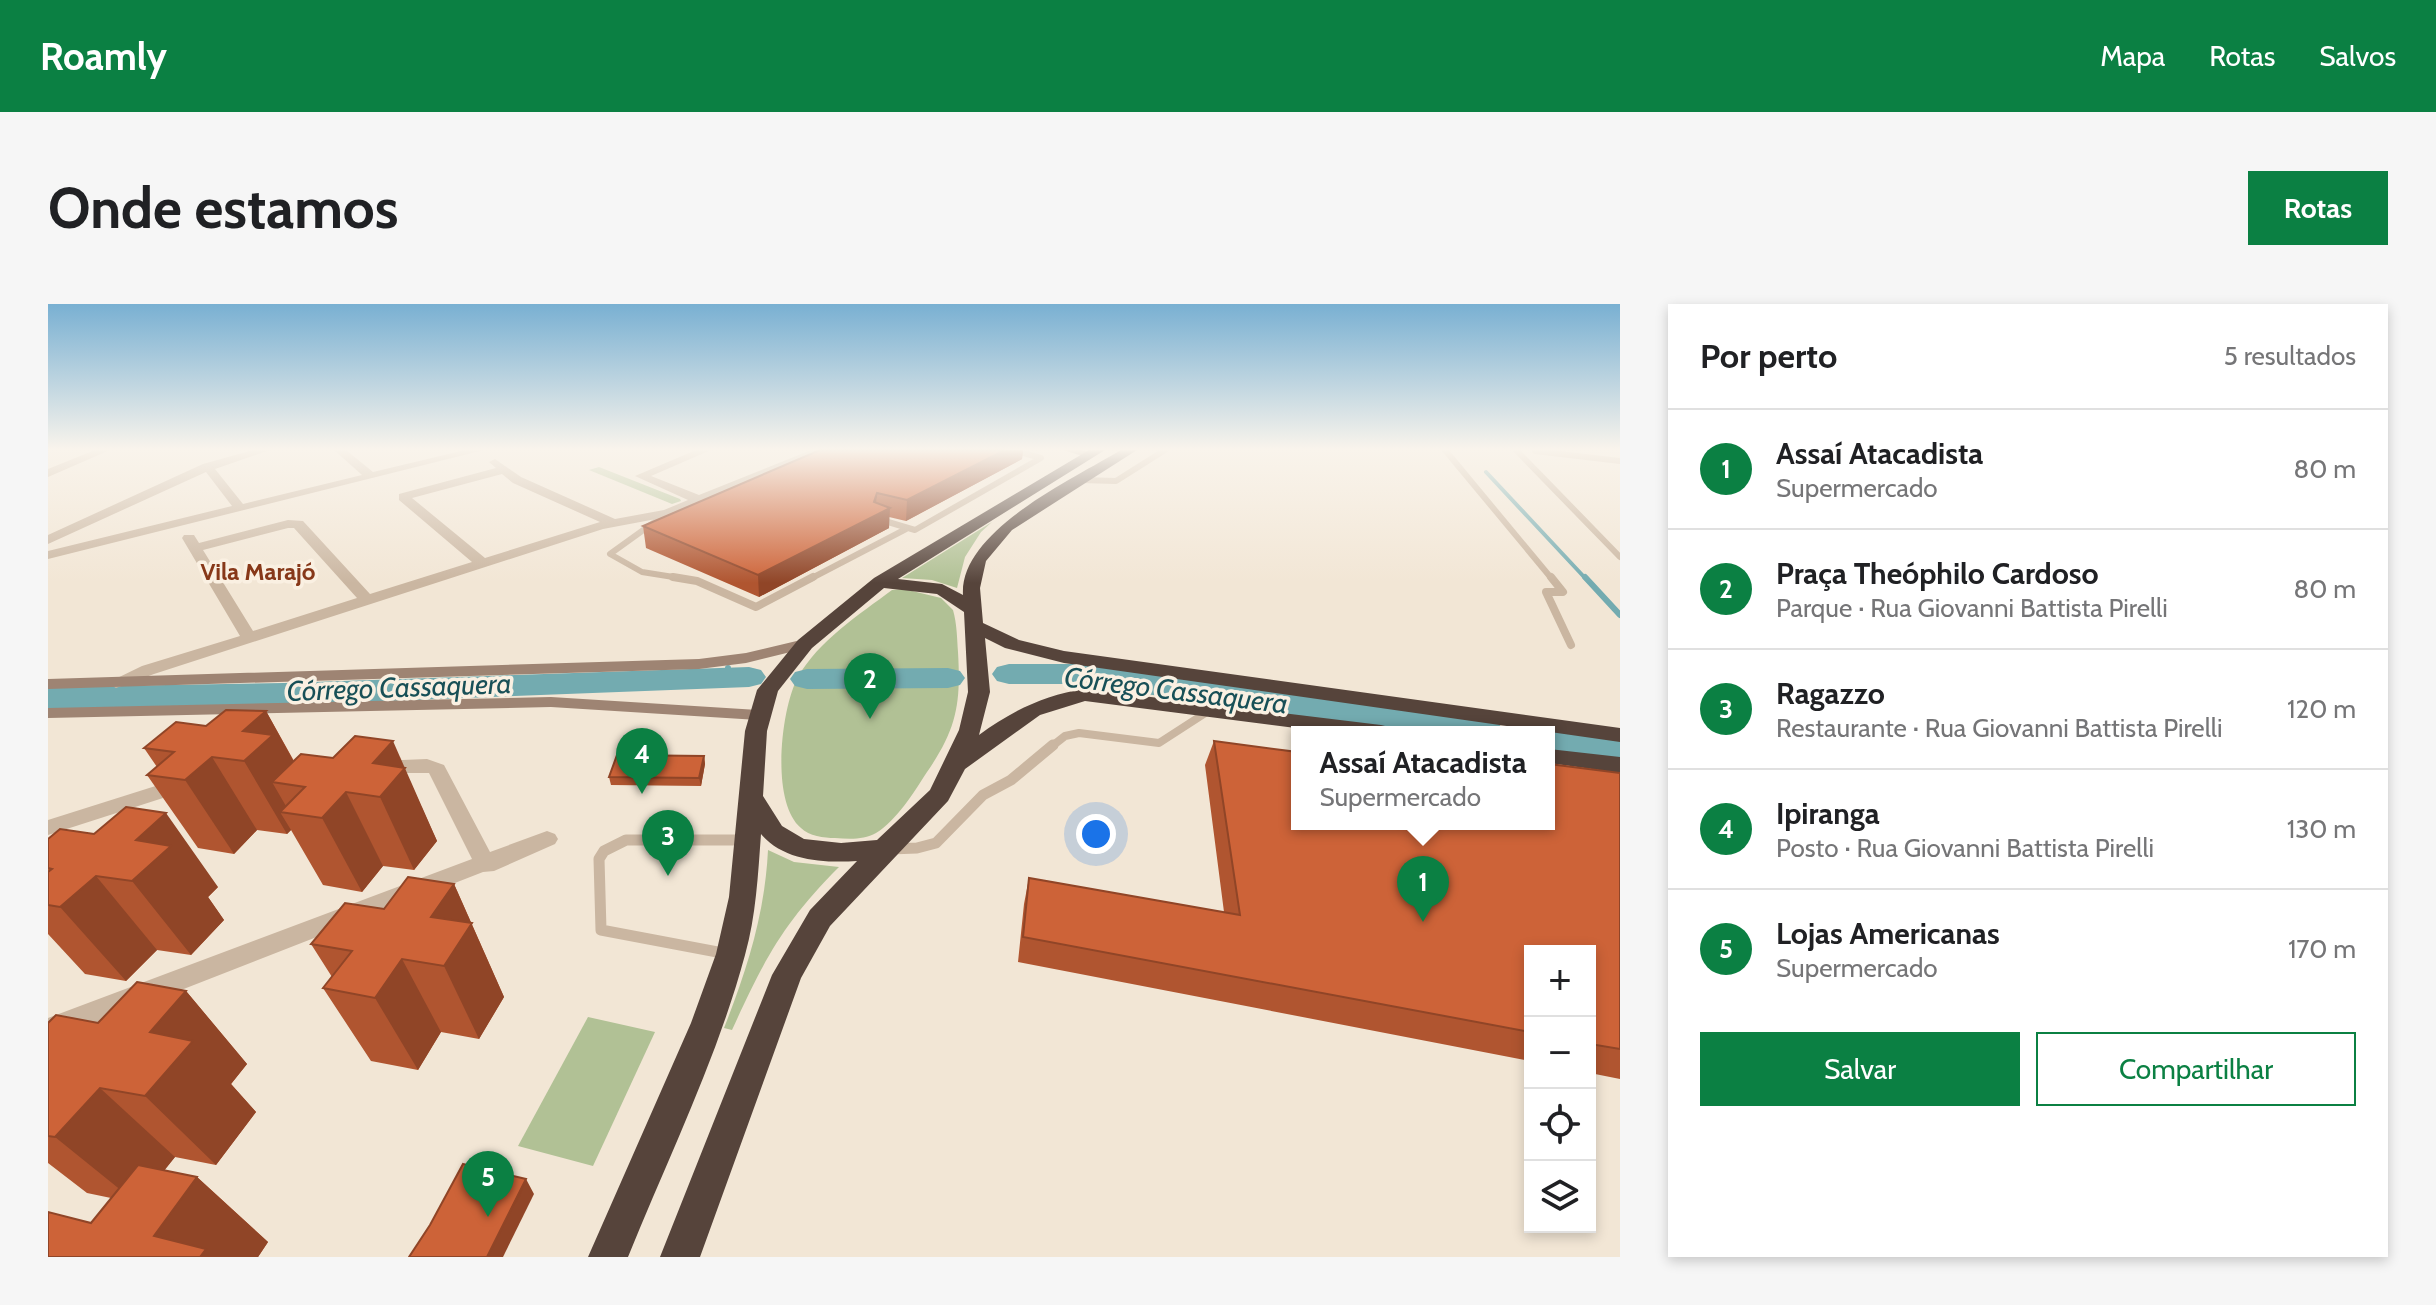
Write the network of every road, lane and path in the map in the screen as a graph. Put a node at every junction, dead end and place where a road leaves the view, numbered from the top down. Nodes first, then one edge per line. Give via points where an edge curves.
1 (146, 494) edge
2 (229, 494) edge
3 (295, 494) edge
4 (408, 494) edge
5 (549, 494) edge
6 (686, 494) edge
7 (713, 494) edge
8 (977, 494) edge
9 (1023, 494) edge
10 (1059, 494) edge
11 (1482, 494) edge
12 (1560, 494) edge
13 (700, 500) junction
14 (240, 508) junction
15 (667, 513) junction
16 (878, 519) edge
17 (180, 523) junction
18 (613, 523) junction
19 (906, 529) junction
20 (48, 540) edge
21 (195, 548) junction
22 (48, 555) edge
23 (1620, 557) edge
24 (482, 563) junction
25 (880, 582) junction
26 (367, 600) junction
27 (974, 619) junction
28 (249, 638) junction
29 (805, 644) junction
30 (1571, 645) dead end
31 (116, 683) junction
32 (48, 684) edge
33 (1212, 708) junction
34 (48, 713) edge
35 (758, 715) junction
36 (1339, 726) edge
37 (1620, 735) edge
38 (1555, 757) edge
39 (956, 764) junction
40 (1620, 765) edge
41 (353, 768) edge
42 (201, 778) edge
43 (753, 799) junction
44 (48, 828) edge
45 (547, 839) dead end
46 (748, 840) junction
47 (884, 849) junction
48 (486, 865) junction
49 (731, 954) junction
50 (48, 1030) edge
51 (608, 1257) edge
52 (680, 1257) edge

1 - 20 street
2 - 14 street
3 - 14 street
4 - 24 street via 403,497
5 - 18 street
6 - 13 street
7 - 13 street
8 - 19 lane via 915,530
9 - 25 highway
10 - 27 highway via 994,537 978,560 971,588
11 - 30 lane via 1563,592 1546,592
12 - 23 lane
13 - 15 street
14 - 17 street
15 - 18 street
15 - 19 lane via 610,554 642,572 697,581 756,607
16 - 19 lane
17 - 21 street
17 - 22 street
18 - 24 street
21 - 26 street via 298,524
21 - 28 street
24 - 26 street
25 - 27 highway via 942,589
25 - 29 highway
26 - 28 street
27 - 37 highway via 1012,644 1064,657
27 - 39 highway via 979,692
28 - 31 street
29 - 31 main road via 699,664
29 - 35 highway via 779,673
31 - 32 main road
33 - 36 highway
33 - 39 highway via 1067,697 1027,710
33 - 47 lane via 1159,743 1079,733 1065,736 1011,780 983,795 936,843
34 - 35 main road via 551,702
35 - 43 highway
38 - 40 highway
39 - 47 highway via 939,795
41 - 48 street via 434,766
42 - 44 street
43 - 46 highway
43 - 47 highway via 772,831 784,840 836,853
45 - 48 street
46 - 49 highway
46 - 49 lane via 626,840 599,859 601,930
47 - 52 highway via 820,918 787,975
48 - 50 street
49 - 51 highway

